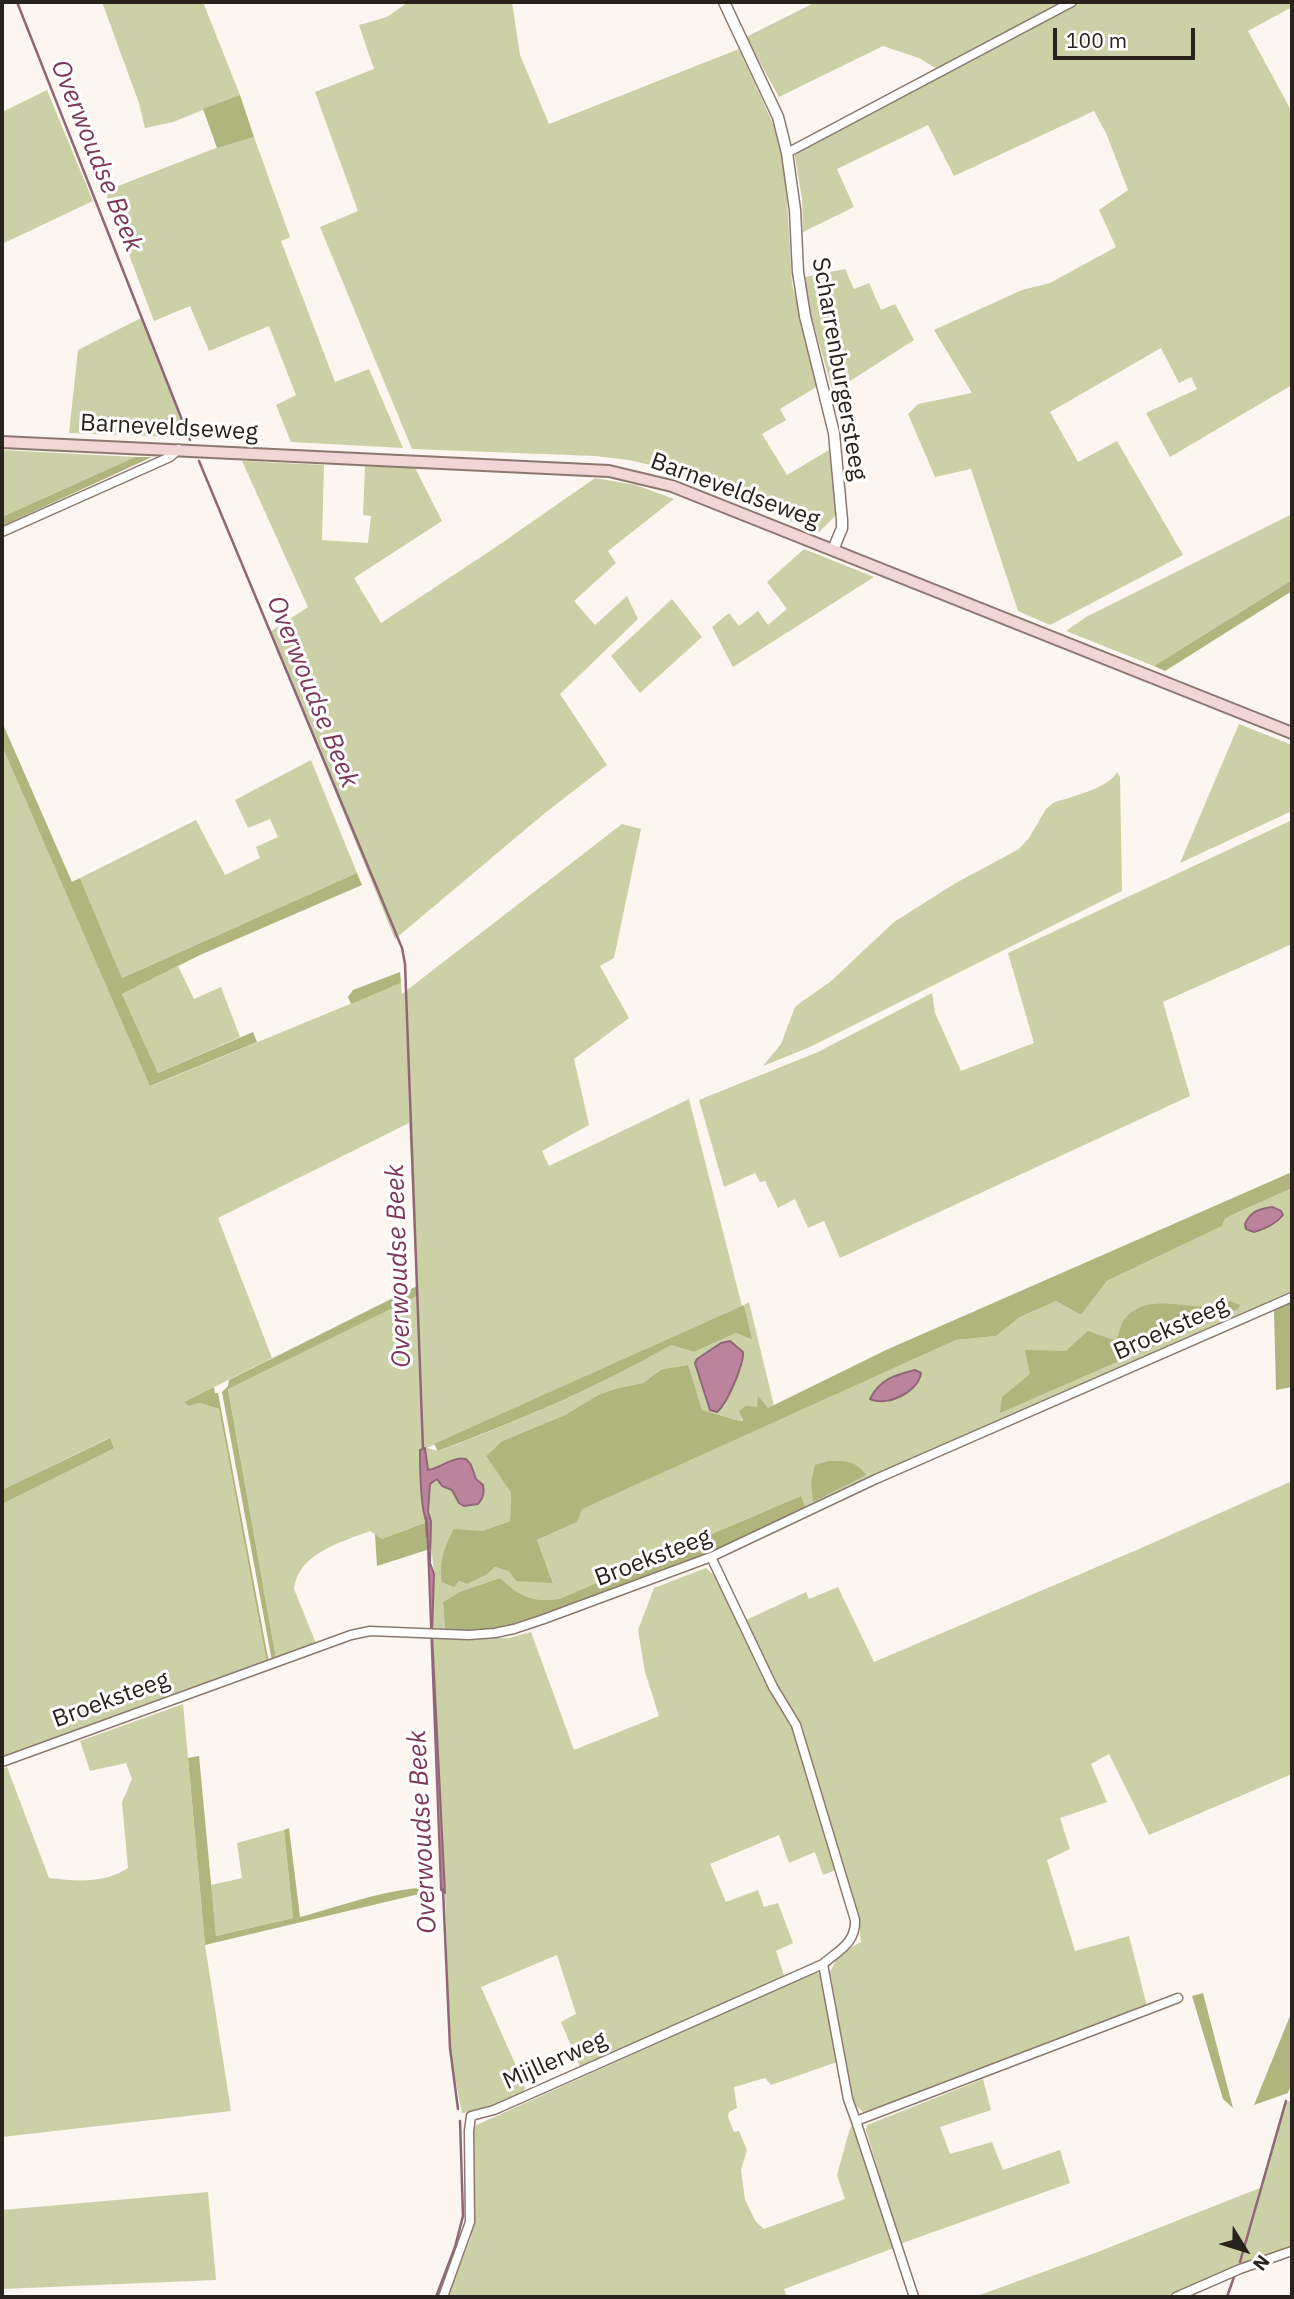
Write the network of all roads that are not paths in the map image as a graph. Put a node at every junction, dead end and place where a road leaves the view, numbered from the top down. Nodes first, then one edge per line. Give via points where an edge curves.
1 (724, 2) edge
2 (1072, 2) edge
3 (787, 153) junction
4 (2, 442) edge
5 (179, 449) junction
6 (2, 532) edge
7 (833, 550) junction
8 (1292, 733) edge
9 (1292, 1297) edge
10 (711, 1557) junction
11 (2, 1762) edge
12 (823, 1964) junction
13 (1178, 1998) dead end
14 (856, 2121) junction
15 (1292, 2251) edge
16 (443, 2297) edge
17 (914, 2297) edge
18 (1176, 2297) edge

1 - 3 street, Scharrenburgersteeg via 778,117
2 - 3 street
3 - 7 street, Scharrenburgersteeg via 805,316 834,433 842,527
4 - 5 main road, Barneveldseweg
5 - 6 street
5 - 7 main road, Barneveldseweg via 609,471 672,486
7 - 8 main road, Barneveldseweg
9 - 10 street, Broeksteeg via 876,1479
10 - 11 street, Broeksteeg via 514,1629 469,1635 351,1634
10 - 12 street, Mijllerweg via 796,1725 855,1920 851,1940
12 - 14 street
12 - 16 street, Mijllerweg via 494,2110 471,2116 470,2222
13 - 14 street
14 - 17 street
15 - 18 street

